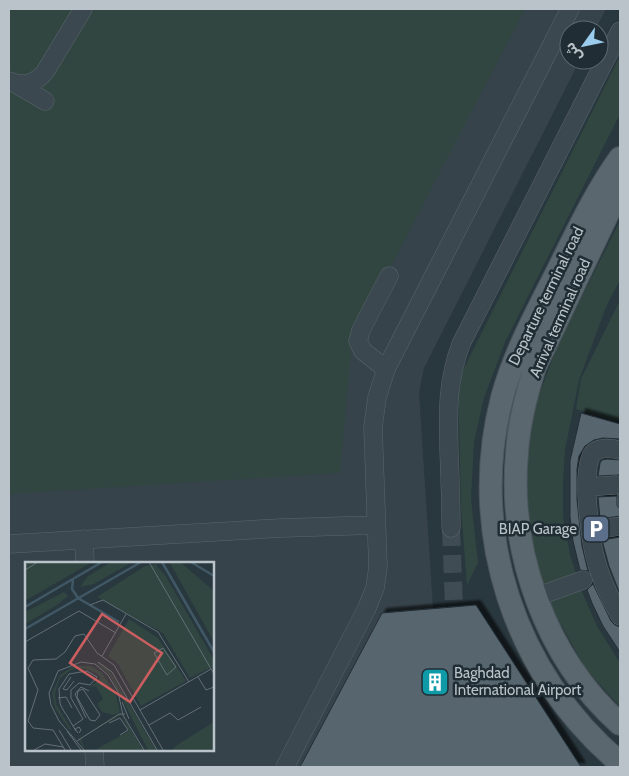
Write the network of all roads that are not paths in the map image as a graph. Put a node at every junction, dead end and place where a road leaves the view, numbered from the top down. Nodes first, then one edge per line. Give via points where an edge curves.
1 (83, 9) edge
2 (570, 9) edge
3 (620, 31) edge
4 (13, 83) edge
5 (45, 101) dead end
6 (620, 158) edge
7 (620, 188) edge
8 (389, 276) dead end
9 (386, 369) junction
10 (620, 450) edge
11 (616, 485) dead end
12 (587, 487) junction
13 (376, 525) junction
14 (620, 526) edge
15 (451, 528) tunnel mouth
16 (591, 531) junction
17 (84, 539) junction
18 (9, 544) edge
19 (85, 562) edge
20 (583, 580) dead end
21 (536, 597) junction
22 (620, 616) edge
23 (620, 724) edge
24 (94, 751) edge
25 (620, 763) edge
26 (94, 767) edge
27 (286, 767) edge

1 - 4 lane via 45,72 33,82
2 - 9 lane
3 - 15 lane via 457,356 450,380 448,406
4 - 5 lane
6 - 25 main road, Departure terminal road via 593,200 512,365 494,435 490,506 500,573 521,634 568,710
7 - 21 main road, Arrival terminal road via 546,342 529,386 520,424 517,511 520,541
8 - 9 lane via 360,330 358,341 363,351
9 - 13 lane via 373,427
10 - 12 lane via 606,448 593,452 589,458
11 - 12 lane
12 - 16 lane
13 - 17 lane
13 - 27 lane via 378,567 375,588
14 - 16 lane
16 - 22 lane via 600,574
17 - 18 lane
17 - 19 lane
20 - 21 lane
21 - 23 main road, Arrival terminal road via 556,642 570,664
24 - 26 lane

